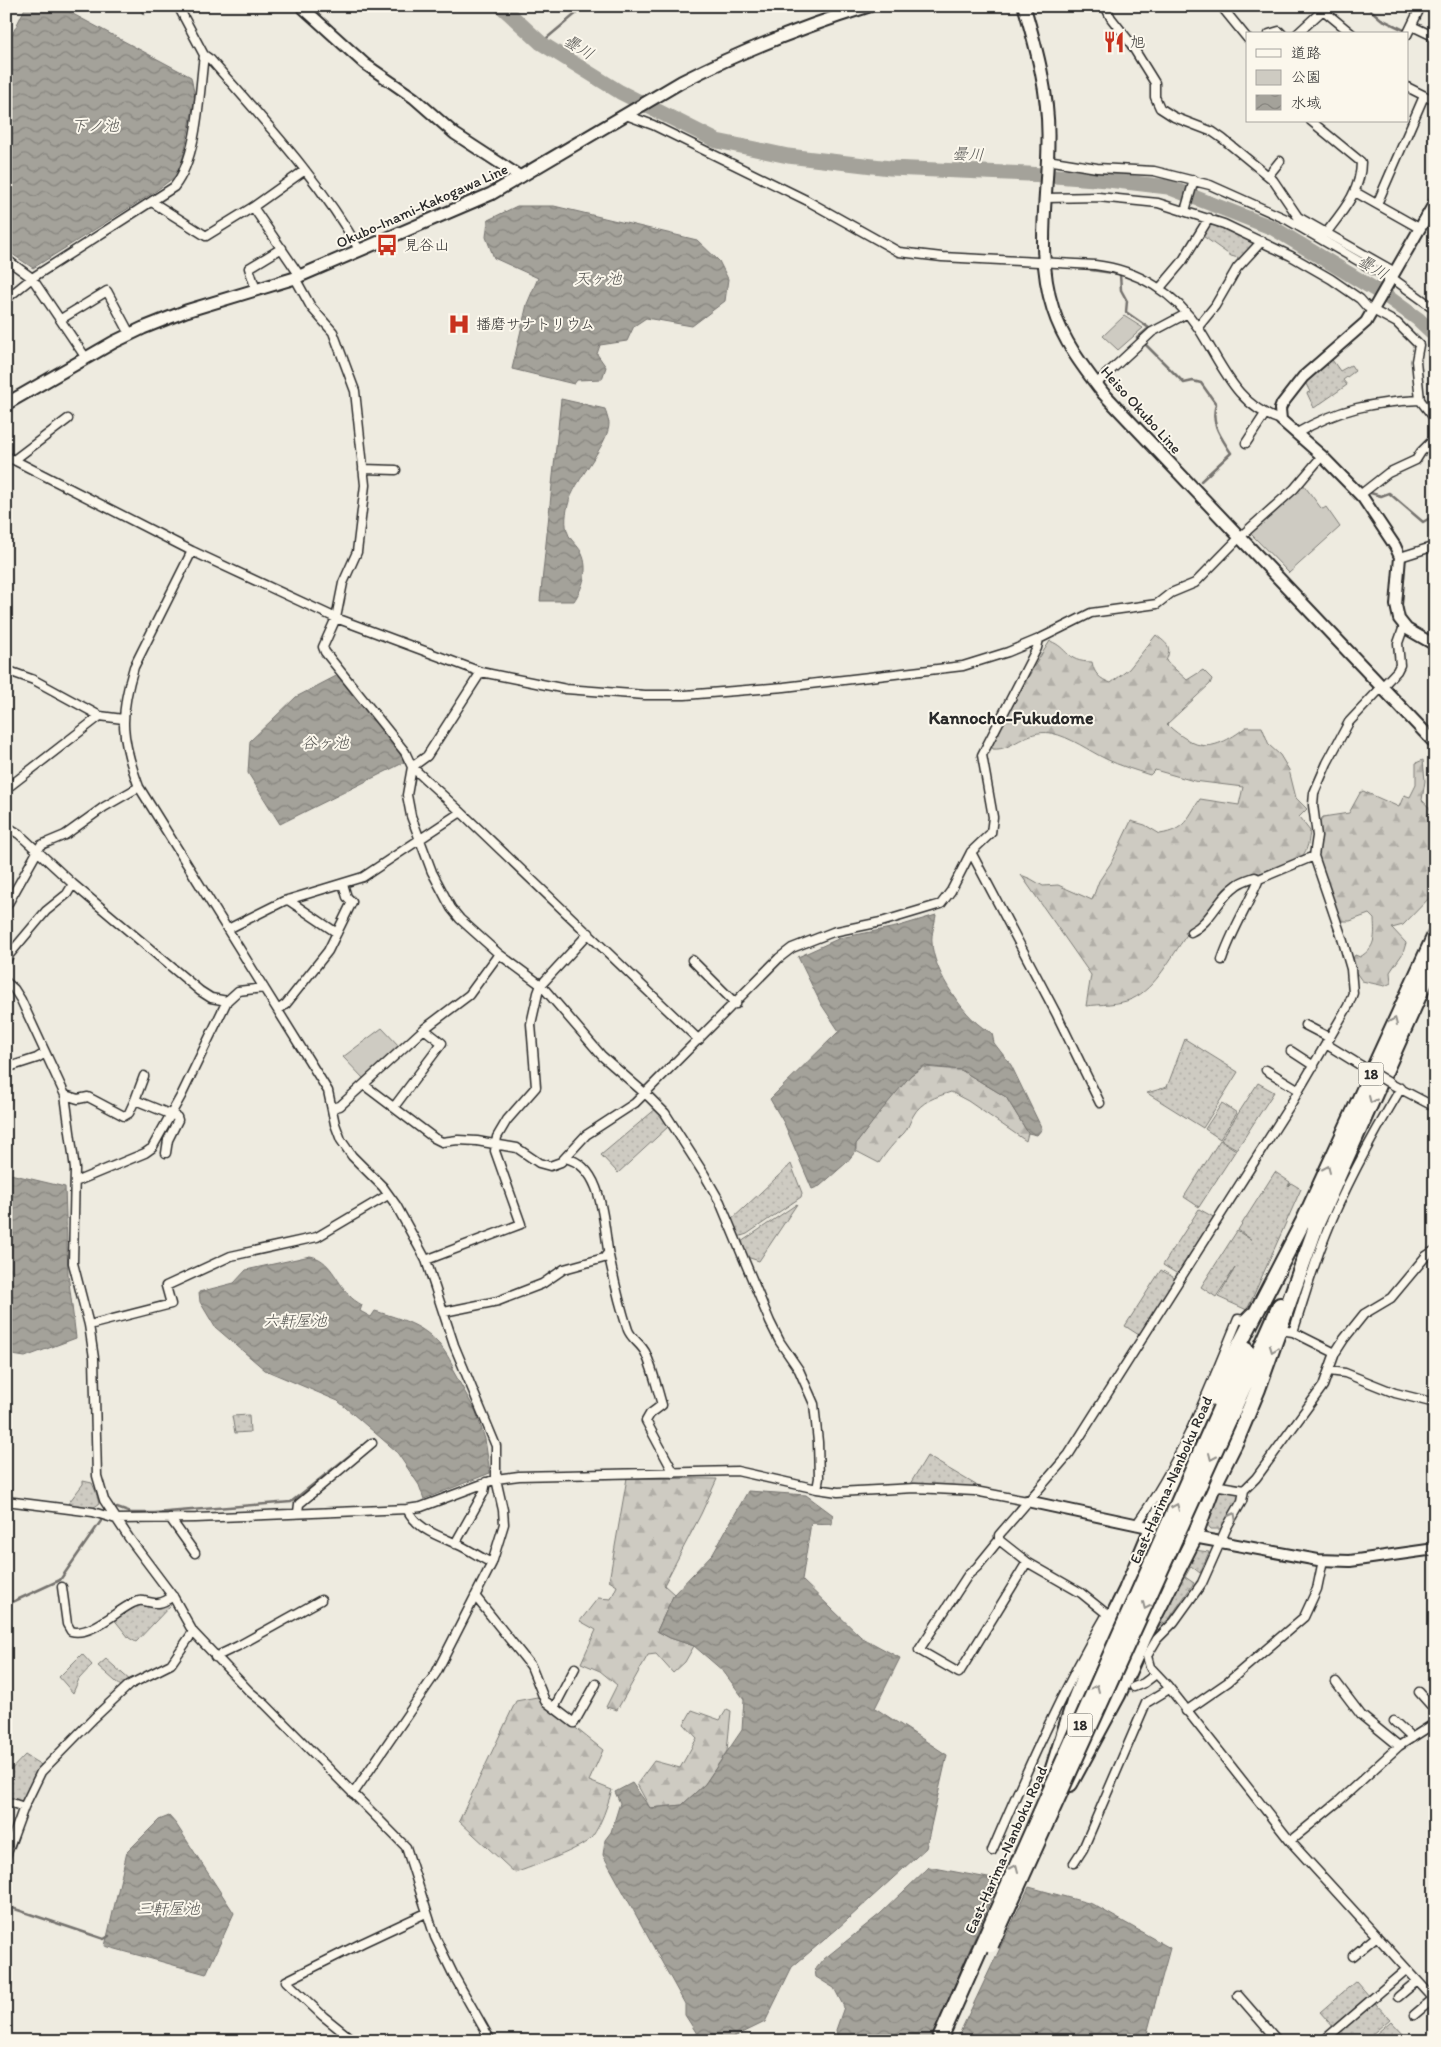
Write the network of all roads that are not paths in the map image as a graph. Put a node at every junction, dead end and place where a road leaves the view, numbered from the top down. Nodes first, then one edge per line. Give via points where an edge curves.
1 (178, 6) edge
2 (301, 6) edge
3 (869, 6) edge
4 (1024, 6) edge
5 (1105, 6) edge
6 (1221, 6) edge
7 (1421, 6) edge
8 (1412, 26) junction
9 (1299, 32) edge
10 (1350, 32) edge
11 (1408, 33) edge
12 (1246, 37) edge
13 (1435, 37) edge
14 (204, 55) junction
15 (1408, 88) edge
16 (1424, 96) junction
17 (1435, 101) edge
18 (626, 115) junction
19 (1312, 122) edge
20 (1280, 161) dead end
21 (1047, 162) junction
22 (305, 170) junction
23 (1268, 176) junction
24 (521, 177) junction
25 (1194, 180) junction
26 (1355, 192) junction
27 (1046, 196) junction
28 (152, 202) junction
29 (1435, 202) edge
30 (1378, 204) junction
31 (253, 207) junction
32 (1185, 211) junction
33 (1209, 218) junction
34 (1419, 228) junction
35 (1326, 233) junction
36 (1262, 241) junction
37 (282, 248) junction
38 (360, 251) junction
39 (6, 259) edge
40 (1044, 263) junction
41 (1393, 275) junction
42 (298, 277) junction
43 (32, 278) junction
44 (1160, 288) junction
45 (256, 290) junction
46 (6, 299) edge
47 (1435, 309) edge
48 (1374, 310) junction
49 (1186, 314) junction
50 (60, 319) junction
51 (1198, 327) junction
52 (130, 334) junction
53 (86, 358) junction
54 (1096, 384) junction
55 (1420, 400) junction
56 (6, 404) edge
57 (1265, 414) junction
58 (68, 418) dead end
59 (1435, 419) edge
60 (1281, 420) junction
61 (1297, 433) junction
62 (1435, 438) edge
63 (1246, 443) dead end
64 (6, 456) edge
65 (1322, 456) junction
66 (14, 460) junction
67 (363, 469) junction
68 (396, 470) dead end
69 (1360, 495) junction
70 (1240, 537) junction
71 (1435, 546) edge
72 (192, 551) junction
73 (1400, 557) junction
74 (336, 618) junction
75 (1404, 626) junction
76 (1039, 638) junction
77 (1435, 645) edge
78 (6, 670) edge
79 (481, 672) junction
80 (1381, 687) junction
81 (100, 716) junction
82 (123, 719) junction
83 (1435, 743) edge
84 (412, 767) junction
85 (139, 787) junction
86 (6, 789) edge
87 (461, 812) junction
88 (6, 826) edge
89 (420, 839) junction
90 (37, 851) junction
91 (972, 852) junction
92 (1314, 856) junction
93 (1259, 879) junction
94 (73, 884) junction
95 (343, 884) junction
96 (288, 900) junction
97 (6, 907) edge
98 (228, 929) junction
99 (1191, 932) dead end
100 (337, 933) junction
101 (589, 934) junction
102 (1435, 935) edge
103 (499, 954) junction
104 (692, 960) dead end
105 (1222, 960) dead end
106 (1435, 960) edge
107 (6, 961) edge
108 (6, 982) edge
109 (542, 985) junction
110 (264, 988) junction
111 (227, 1001) junction
112 (736, 1004) junction
113 (278, 1010) junction
114 (1305, 1025) dead end
115 (424, 1029) junction
116 (699, 1040) junction
117 (1328, 1041) junction
118 (1291, 1051) dead end
119 (45, 1053) junction
120 (1314, 1066) junction
121 (6, 1068) edge
122 (1266, 1070) dead end
123 (144, 1076) dead end
124 (364, 1085) junction
125 (1401, 1088) junction
126 (1299, 1090) junction
127 (644, 1093) junction
128 (65, 1095) junction
129 (136, 1100) junction
130 (1100, 1103) dead end
131 (394, 1107) junction
132 (1435, 1107) edge
133 (332, 1108) junction
134 (172, 1114) junction
135 (496, 1144) junction
136 (166, 1153) dead end
137 (565, 1158) junction
138 (75, 1182) junction
139 (388, 1195) junction
140 (1313, 1217) junction
141 (1435, 1250) edge
142 (608, 1253) junction
143 (426, 1260) junction
144 (444, 1312) junction
145 (1250, 1313) dead end
146 (89, 1326) junction
147 (1335, 1352) junction
148 (1329, 1371) junction
149 (1421, 1399) junction
150 (1435, 1403) edge
151 (1418, 1409) dead end
152 (372, 1443) dead end
153 (674, 1473) junction
154 (496, 1479) junction
155 (486, 1482) junction
156 (817, 1489) junction
157 (1212, 1489) junction
158 (1244, 1490) junction
159 (6, 1501) edge
160 (1027, 1501) junction
161 (407, 1509) junction
162 (298, 1512) junction
163 (170, 1518) junction
164 (116, 1519) junction
165 (1136, 1525) junction
166 (1152, 1528) junction
167 (1194, 1538) junction
168 (999, 1540) junction
169 (1221, 1542) junction
170 (455, 1544) junction
171 (1435, 1549) edge
172 (195, 1553) dead end
173 (1323, 1560) junction
174 (1028, 1562) junction
175 (492, 1563) junction
176 (62, 1587) dead end
177 (173, 1596) junction
178 (475, 1596) junction
179 (321, 1600) dead end
180 (193, 1632) junction
181 (215, 1657) junction
182 (575, 1668) dead end
183 (1156, 1674) junction
184 (1336, 1682) dead end
185 (596, 1684) dead end
186 (1134, 1687) dead end
187 (1170, 1689) junction
188 (1419, 1692) dead end
189 (554, 1708) junction
190 (1435, 1710) edge
191 (1186, 1711) junction
192 (1394, 1721) dead end
193 (1435, 1723) edge
194 (1412, 1738) junction
195 (1399, 1746) junction
196 (353, 1794) junction
197 (6, 1801) edge
198 (24, 1807) junction
199 (1043, 1819) junction
200 (1290, 1841) junction
201 (992, 1851) dead end
202 (6, 1856) edge
203 (1074, 1863) dead end
204 (426, 1913) junction
205 (1377, 1936) junction
206 (1353, 1956) dead end
207 (1406, 1969) junction
208 (1417, 1981) junction
209 (1238, 1995) dead end
210 (1398, 1997) dead end
211 (1434, 1999) edge
212 (1414, 2015) dead end
213 (354, 2041) edge
214 (492, 2041) edge
215 (939, 2041) edge
216 (948, 2041) edge
217 (1278, 2041) edge
218 (1324, 2041) edge

1 - 14 street
2 - 24 street via 365,64 414,98 455,134
3 - 18 main road, Okubo-Inami-Kakogawa Line via 711,66
4 - 21 main road, Heiso Okubo Line via 1046,96
5 - 23 street via 1155,83 1155,97 1160,108 1213,132
6 - 12 street
7 - 8 street
8 - 11 street
8 - 13 street
9 - 10 street via 1323,10
14 - 22 street
14 - 28 street via 197,124 183,176 174,187
15 - 16 street
16 - 17 street
16 - 30 street
18 - 24 main road, Okubo-Inami-Kakogawa Line
18 - 40 street via 806,200 899,252
19 - 26 street via 1361,162
20 - 23 street
21 - 25 street via 1154,171
21 - 27 main road, Heiso Okubo Line
22 - 31 street
22 - 38 street
23 - 35 street via 1298,217
24 - 38 main road, Okubo-Inami-Kakogawa Line via 491,194
25 - 32 street
25 - 41 street via 1256,204 1374,270
26 - 30 street
26 - 35 street
27 - 32 street via 1141,200
27 - 40 main road, Heiso Okubo Line
28 - 31 street via 206,236
28 - 43 street
29 - 34 street
30 - 34 street
31 - 37 street
32 - 33 street
33 - 36 street
33 - 44 street via 1182,262
34 - 41 street
35 - 41 street
36 - 48 street via 1331,279
36 - 51 street via 1237,268 1215,306
37 - 42 street
37 - 45 street via 249,268
38 - 42 main road, Okubo-Inami-Kakogawa Line
39 - 43 street
40 - 44 street via 1106,266 1141,276
40 - 54 main road, Heiso Okubo Line via 1053,310 1071,349
41 - 47 street
41 - 48 street
42 - 45 main road, Okubo-Inami-Kakogawa Line
42 - 67 street via 311,307 333,332 352,382
43 - 46 street
43 - 50 street
44 - 49 street
45 - 52 main road, Okubo-Inami-Kakogawa Line via 186,311
48 - 55 street via 1397,323 1418,346 1416,361
48 - 60 street via 1366,322 1304,377 1282,404
49 - 51 street
49 - 54 street via 1152,332
50 - 52 street via 107,291
50 - 53 street
51 - 57 street via 1237,392
52 - 53 main road, Okubo-Inami-Kakogawa Line
53 - 56 main road, Okubo-Inami-Kakogawa Line
54 - 70 main road, Heiso Okubo Line
55 - 59 street
55 - 61 street via 1356,407 1317,421
57 - 60 street
57 - 63 street
58 - 66 street
60 - 61 street
61 - 65 street
62 - 69 street via 1412,463 1388,473
64 - 66 street
65 - 69 street
65 - 70 street via 1294,489
66 - 72 street
67 - 68 street
67 - 74 street via 365,485 357,552 344,583
69 - 73 street
70 - 76 street via 1194,583 1171,593 1157,604 1091,613
70 - 80 main road, Heiso Okubo Line
71 - 73 street
72 - 74 street
72 - 82 street via 134,667
73 - 75 street via 1396,612
74 - 79 street
74 - 84 street via 324,652 405,752
75 - 77 street
75 - 80 street via 1398,643 1400,665
76 - 79 street via 963,666 685,696 566,689
76 - 91 street via 1029,665 982,755 993,818 991,833
78 - 81 street via 34,680
79 - 84 street via 426,756
80 - 83 main road, Heiso Okubo Line
80 - 92 street via 1349,722 1314,793
81 - 82 street
81 - 86 street
82 - 85 street via 124,740
84 - 87 street
84 - 89 street via 407,795
85 - 90 street via 65,835 41,845
85 - 98 street
87 - 89 street
87 - 101 street
88 - 90 street
89 - 95 street via 363,877
89 - 103 street via 446,901
90 - 94 street
90 - 97 street
91 - 112 street via 941,904 833,932 792,948
91 - 130 street
92 - 93 street
92 - 117 street via 1351,969 1353,994
93 - 99 street via 1255,877 1238,884 1222,899 1203,926
93 - 105 street
94 - 107 street via 67,894 46,911
94 - 111 street via 200,991 211,998
95 - 96 street
95 - 100 street via 352,902
96 - 98 street
96 - 100 street
98 - 110 street
100 - 113 street via 328,951
101 - 109 street
101 - 116 street
140 -> 102 highway, East-Harima-Nanboku Road / 18
103 - 109 street
103 - 115 street via 468,995
104 - 112 street
106 -> 140 highway, East-Harima-Nanboku Road / 18
108 - 119 street via 21,1000
109 - 127 street via 602,1056
109 - 135 street via 531,1024 536,1087 507,1120
110 - 111 street via 238,991
110 - 113 street
111 - 134 street
112 - 116 street
113 - 133 street via 328,1091
114 - 117 street
115 - 124 street
115 - 131 street via 442,1043
116 - 127 street
117 - 120 street
117 - 125 street, bridge via 1360,1065
118 - 120 street
119 - 121 street
119 - 128 street
120 - 126 street
122 - 126 street
123 - 129 street
124 - 131 street
124 - 133 street via 340,1106
125 - 132 street
125 - 147 street via 1348,1182 1290,1331
126 - 160 street via 1074,1446
127 - 137 street via 635,1103 586,1135
127 - 156 street via 665,1113 720,1202 770,1322 808,1386 814,1404 818,1442
128 - 129 street via 78,1100 88,1097 127,1116
128 - 138 street
129 - 134 street
131 - 135 street via 442,1142 458,1140
133 - 139 street via 341,1140
134 - 136 street via 178,1120 168,1140
134 - 138 street via 145,1154
135 - 137 street via 517,1148 539,1163 550,1166
135 - 143 street via 495,1151 521,1224
137 - 142 street via 582,1164 596,1188
138 - 146 street via 74,1263
139 - 143 street
139 - 146 street via 317,1238 231,1256 166,1286 171,1304
140 -> 157 highway, 18 via 1261,1381 1237,1440
140 - 166 highway, 18 via 1226,1371
140 - 199 highway, East-Harima-Nanboku Road / 18, bridge
141 - 147 street via 1426,1256 1391,1298 1364,1314
142 - 144 street via 604,1258 564,1269 542,1284 498,1301
142 - 153 street via 629,1332 645,1351 662,1405 646,1421
143 - 144 street
144 - 154 street via 454,1345 496,1446
145 - 165 street via 1243,1320 1238,1319 1167,1479
146 - 164 street via 94,1358 97,1476 104,1500
147 - 148 street
148 - 149 street via 1345,1373 1395,1393
148 - 158 street via 1324,1386
149 - 150 street
149 - 151 street
152 - 162 street via 299,1504
153 - 154 street via 529,1475
153 - 156 street via 737,1471
154 - 155 street
154 - 175 street via 504,1524
155 - 161 street via 421,1507
155 - 170 street via 484,1492
156 - 160 street via 838,1492 915,1488 975,1491
157 - 158 street via 1220,1486
157 - 167 highway, 18
169 -> 158 street via 1242,1501
159 - 164 street via 93,1512
160 - 165 street
160 - 168 street via 999,1535
161 - 162 street
161 - 170 street via 416,1522 432,1534
162 - 163 street
163 - 164 street
163 - 172 street
164 - 177 street
165 - 166 street
166 - 167 street
166 - 199 highway, 18, bridge via 1089,1665 1066,1728
167 - 169 street
167 - 199 highway, 18, bridge via 1096,1738
168 - 174 street
168 - 174 street via 968,1575 919,1650 959,1673
169 - 173 street
169 - 183 street via 1202,1583 1147,1656 1150,1668
170 - 175 street
171 - 173 street via 1350,1561
173 - 191 street via 1317,1589 1304,1617 1228,1682
174 - 201 street via 1081,1593 1107,1614 1077,1665
175 - 178 street
176 - 177 street via 67,1624 71,1631 81,1633 135,1601 160,1604
177 - 180 street
178 - 189 street via 531,1666 543,1698
178 - 196 street via 436,1673
179 - 181 street
180 - 181 street
180 - 198 street via 171,1664 129,1685 60,1753 42,1772
181 - 196 street
182 - 189 street
183 - 186 street
183 - 187 street
184 - 195 street via 1361,1715
185 - 189 street via 576,1723
187 - 191 street
187 - 203 street via 1146,1703 1083,1857
188 - 190 street
191 - 200 street
192 - 194 street
193 - 194 street
194 - 195 street
195 - 200 street
196 - 204 street via 406,1847
197 - 198 street
198 - 202 street
215 -> 199 highway, East-Harima-Nanboku Road / 18, bridge
199 - 216 highway, East-Harima-Nanboku Road / 18, bridge
200 - 205 street
204 - 213 street via 286,1981
204 - 214 street via 443,1955
205 - 206 street
205 - 207 street
207 - 208 street
207 - 218 street
208 - 210 street
208 - 211 street
209 - 217 street
211 - 212 street

